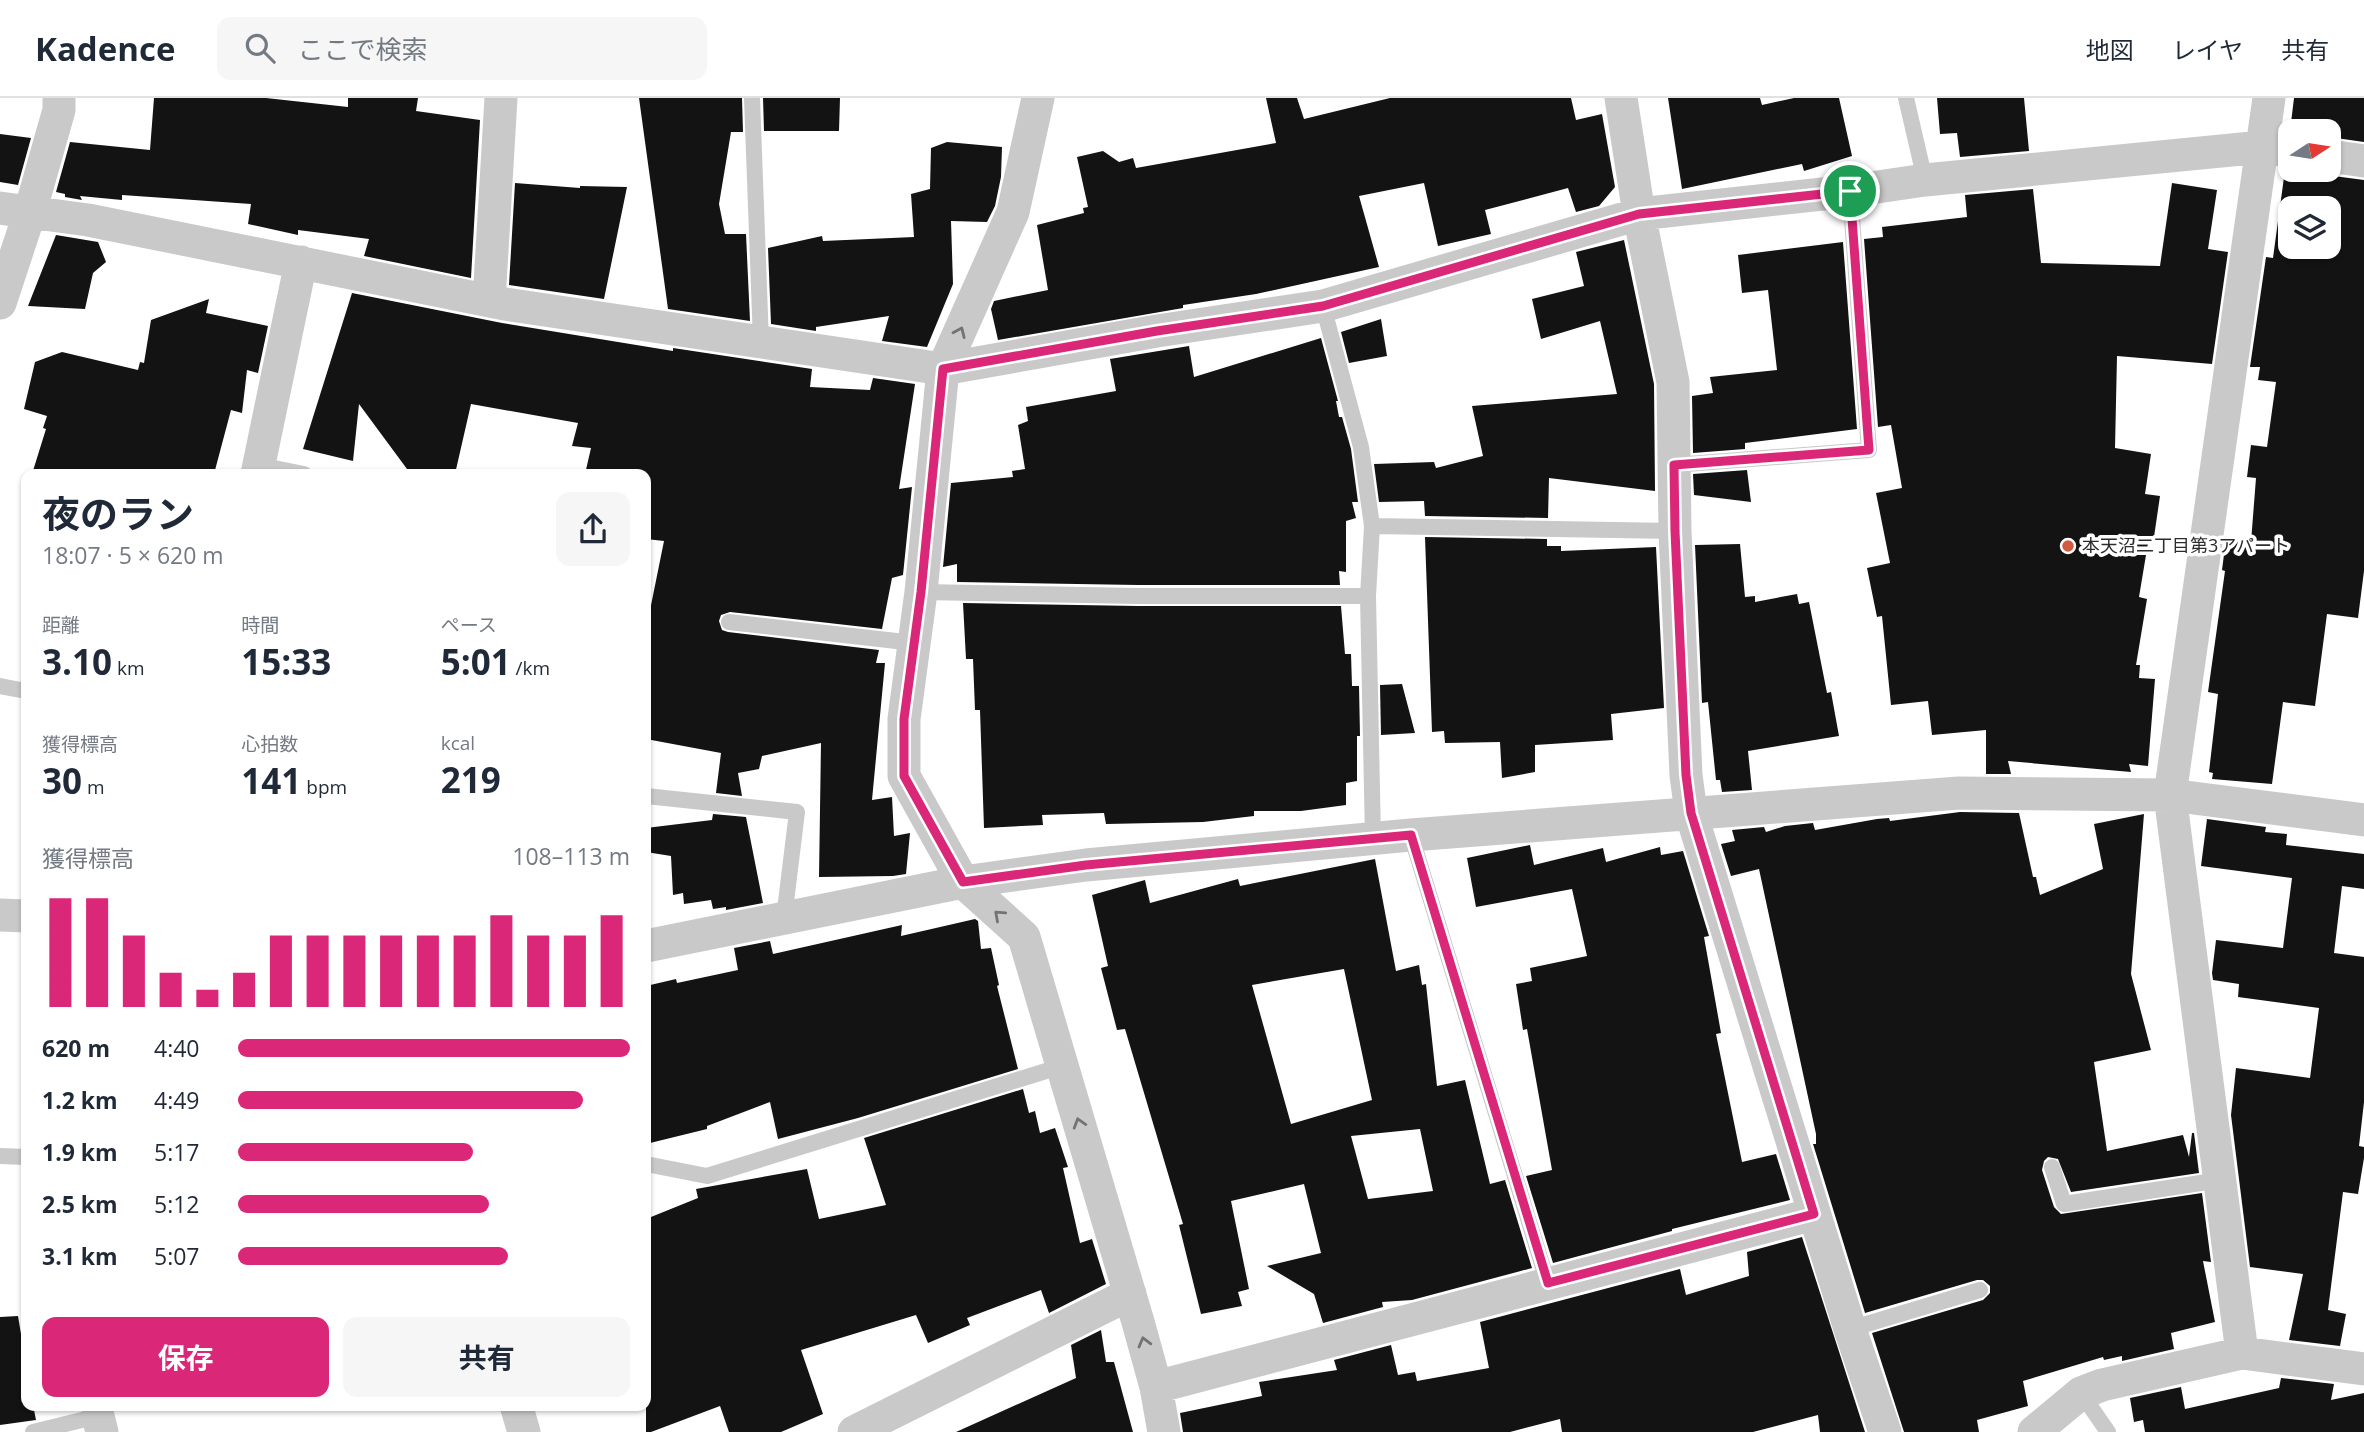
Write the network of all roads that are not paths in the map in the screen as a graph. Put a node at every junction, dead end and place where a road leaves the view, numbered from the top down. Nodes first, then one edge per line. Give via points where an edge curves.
1 (59, 98) edge
2 (501, 98) edge
3 (752, 98) edge
4 (1038, 98) edge
5 (1621, 98) edge
6 (1906, 98) edge
7 (2269, 98) edge
8 (2276, 149) edge
9 (2342, 158) edge
10 (2364, 161) edge
11 (1925, 180) junction
12 (1850, 191) junction
13 (15, 210) edge
14 (1639, 214) junction
15 (301, 262) junction
16 (489, 301) junction
17 (0, 303) edge
18 (1323, 306) junction
19 (761, 342) junction
20 (943, 369) junction
21 (1674, 465) junction
22 (258, 469) edge
23 (1372, 526) junction
24 (1675, 531) junction
25 (921, 592) junction
26 (1368, 596) junction
27 (729, 622) dead end
28 (914, 643) junction
29 (0, 686) edge
30 (21, 690) edge
31 (2170, 795) junction
32 (651, 797) edge
33 (1691, 813) junction
34 (2364, 820) edge
35 (1411, 835) junction
36 (1373, 839) junction
37 (963, 882) junction
38 (0, 915) edge
39 (21, 916) edge
40 (784, 918) junction
41 (651, 945) edge
42 (1062, 1066) junction
43 (0, 1156) edge
44 (21, 1157) edge
45 (651, 1165) edge
46 (2052, 1167) dead end
47 (2220, 1180) junction
48 (1814, 1214) junction
49 (1548, 1283) junction
50 (1980, 1290) dead end
51 (1130, 1294) junction
52 (1850, 1329) junction
53 (2242, 1353) junction
54 (2364, 1369) edge
55 (1156, 1387) junction
56 (2081, 1393) junction
57 (518, 1411) edge
58 (98, 1418) edge
59 (33, 1432) edge
60 (524, 1432) edge
61 (854, 1432) edge
62 (1164, 1432) edge
63 (1885, 1432) edge
64 (2034, 1432) edge
65 (2108, 1432) edge

1 - 13 street via 59,110
2 - 16 street
3 - 19 lane
20 -> 4 street via 1013,212
5 - 14 street
6 - 11 lane
7 - 8 street
8 - 11 street
8 - 31 street
9 - 10 street
11 - 12 street
12 - 14 street
12 - 21 lane via 1869,450
13 - 15 street
13 - 17 street
14 - 18 street
14 - 21 street via 1673,382
15 - 16 street
15 - 22 street
16 - 19 street
18 - 20 street
18 - 23 lane via 1361,447
19 - 20 street
20 - 25 street
21 - 24 street
23 - 24 lane
23 - 26 lane
24 - 33 street
25 - 26 lane
25 - 28 street
26 - 36 lane
27 - 28 lane
28 - 37 street via 904,719 904,776
29 - 30 lane
31 - 33 street via 1959,793
31 - 34 street
31 - 47 street
32 - 40 lane via 797,812
33 - 35 street
33 - 48 street
35 - 36 street
35 - 49 lane
36 - 37 street via 1086,865
37 - 40 street
42 -> 37 street via 1024,937
38 - 39 street
40 - 41 street
42 - 45 lane via 707,1176
51 -> 42 street
43 - 44 lane
46 - 47 lane via 2064,1204
47 - 53 street
48 - 49 street
48 - 52 street
49 - 55 street
50 - 52 lane
55 -> 51 street
51 - 61 street
52 - 63 street
53 - 54 street
53 - 56 street
55 - 62 street
56 - 64 street
56 - 65 lane
57 - 60 street
58 - 59 lane

